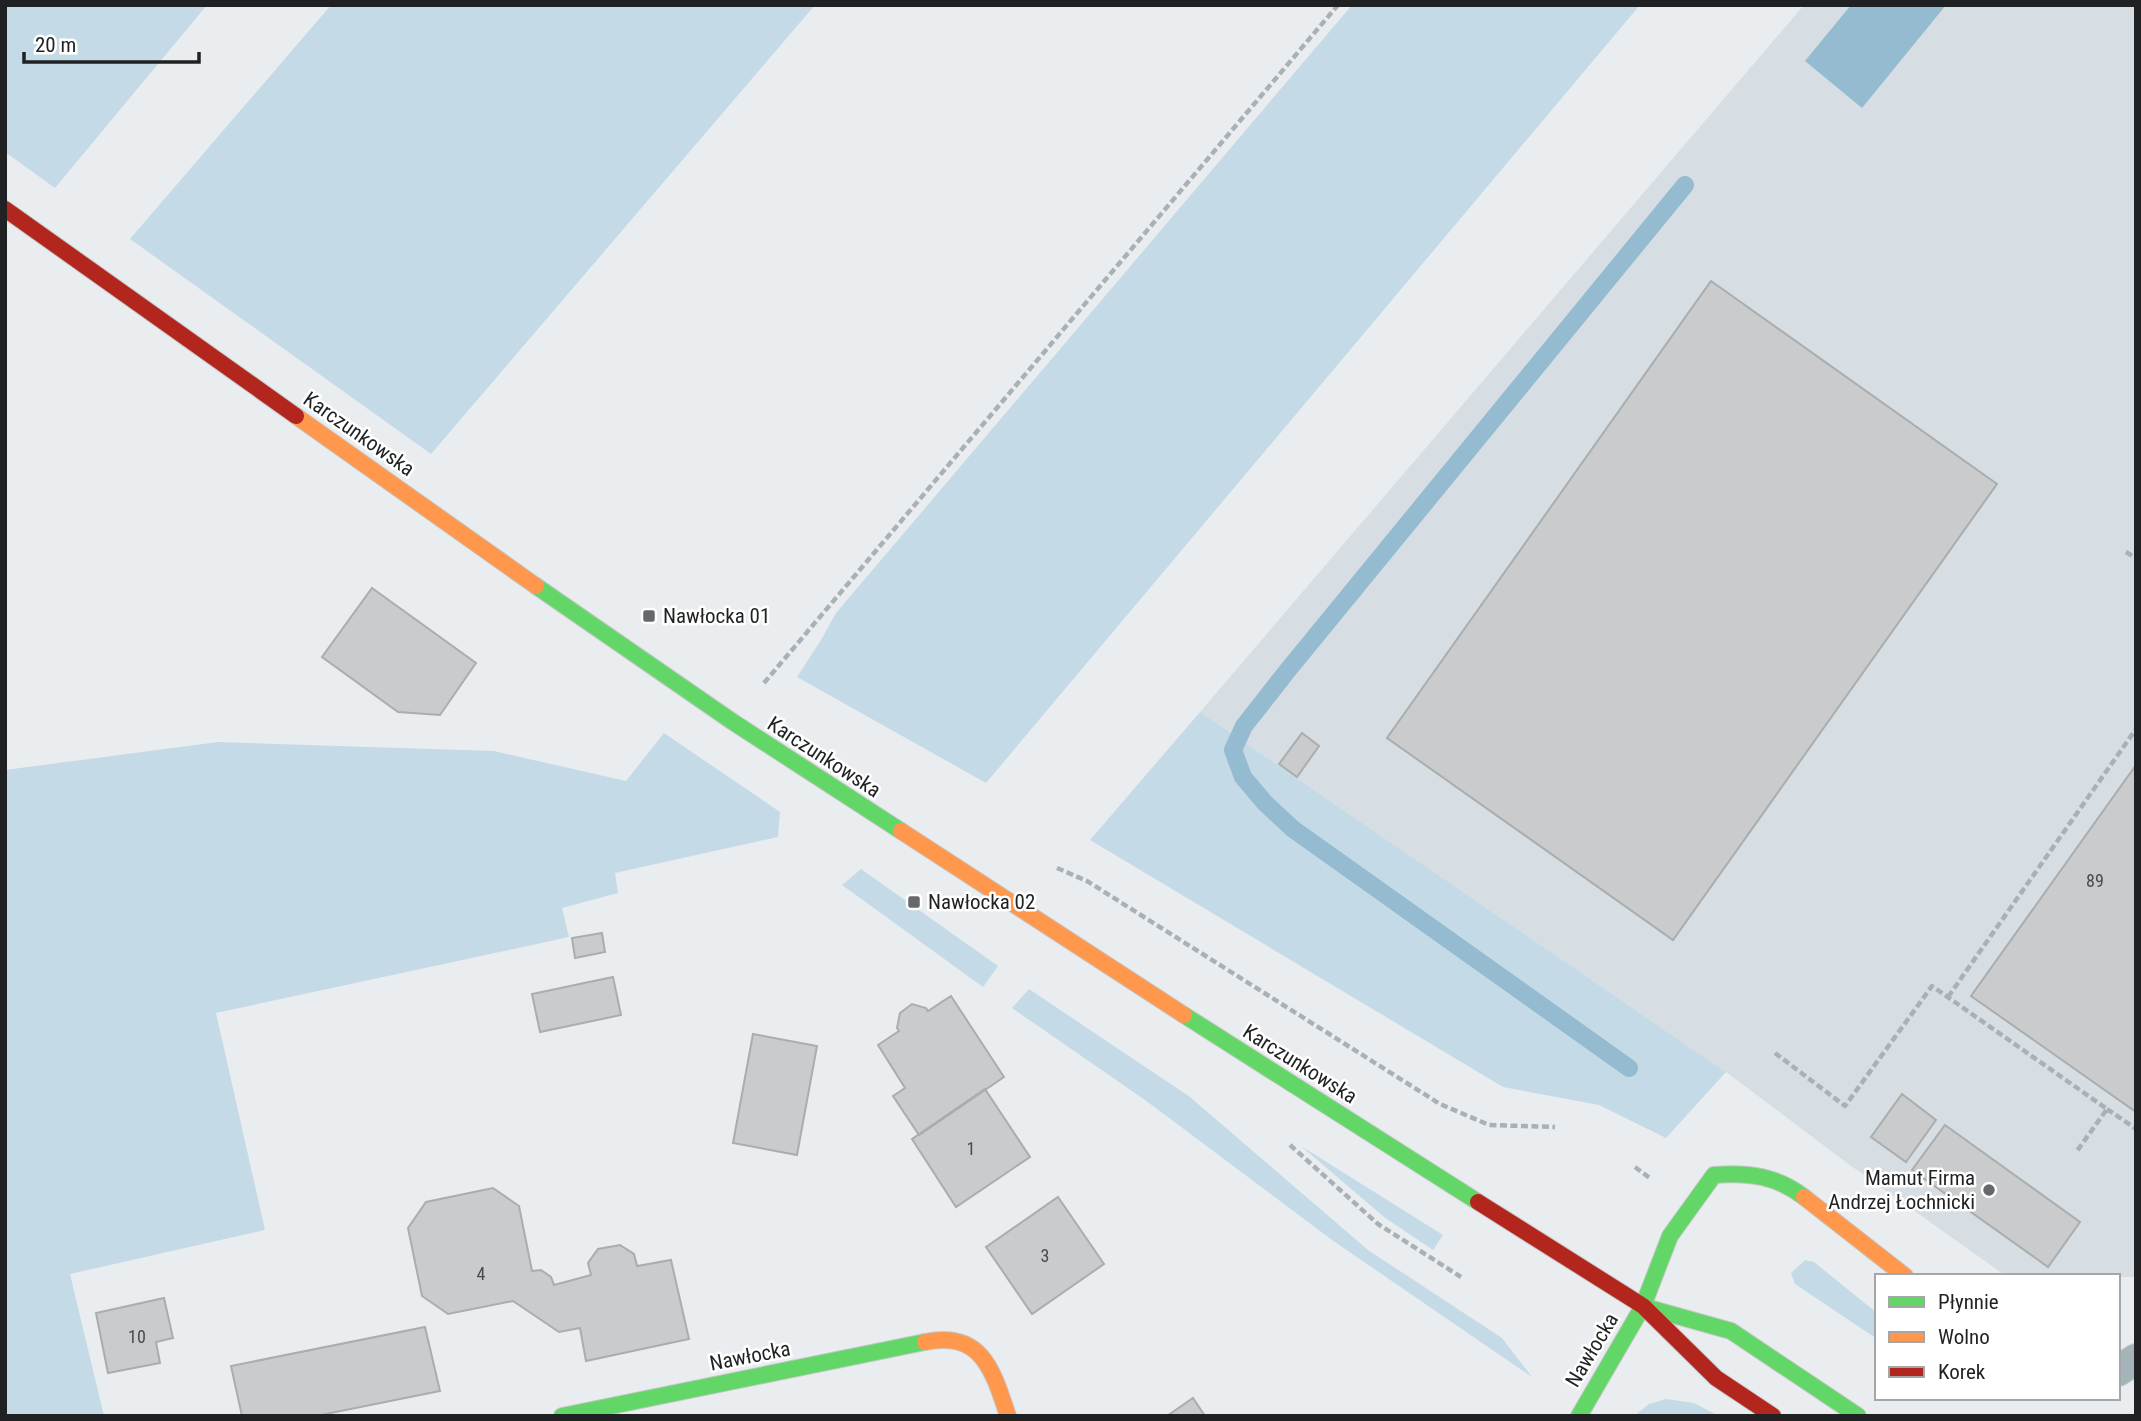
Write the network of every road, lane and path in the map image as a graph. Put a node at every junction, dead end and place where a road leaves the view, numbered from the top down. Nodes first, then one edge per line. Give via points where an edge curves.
1 (1338, 5) edge
2 (5, 209) edge
3 (2126, 552) dead end
4 (2136, 558) edge
5 (733, 722) junction
6 (2136, 729) edge
7 (1052, 866) dead end
8 (1948, 997) junction
9 (1775, 1053) dead end
10 (2107, 1109) junction
11 (1555, 1127) dead end
12 (2136, 1129) edge
13 (2077, 1151) dead end
14 (1902, 1274) edge
15 (1643, 1306) junction
16 (2136, 1359) edge
17 (2120, 1370) edge
18 (562, 1416) edge
19 (1009, 1416) edge
20 (1579, 1416) edge
21 (1773, 1416) edge
22 (1858, 1416) edge

1 - 5 path
2 - 5 street, Karczunkowska
3 - 4 path
5 - 15 street, Karczunkowska
6 - 8 path
7 - 11 path via 1087,881 1440,1104 1489,1125
8 - 9 path via 1932,986 1845,1106
8 - 10 path
10 - 12 path
10 - 13 path
14 - 15 street, Nawłocka via 1792,1188 1751,1172 1714,1175 1670,1236
15 - 20 street, Nawłocka
15 - 21 street, Karczunkowska via 1716,1378
15 - 22 street, Karczunkowska via 1731,1331
16 - 17 lane
18 - 19 street, Nawłocka via 945,1338 969,1346 981,1356

